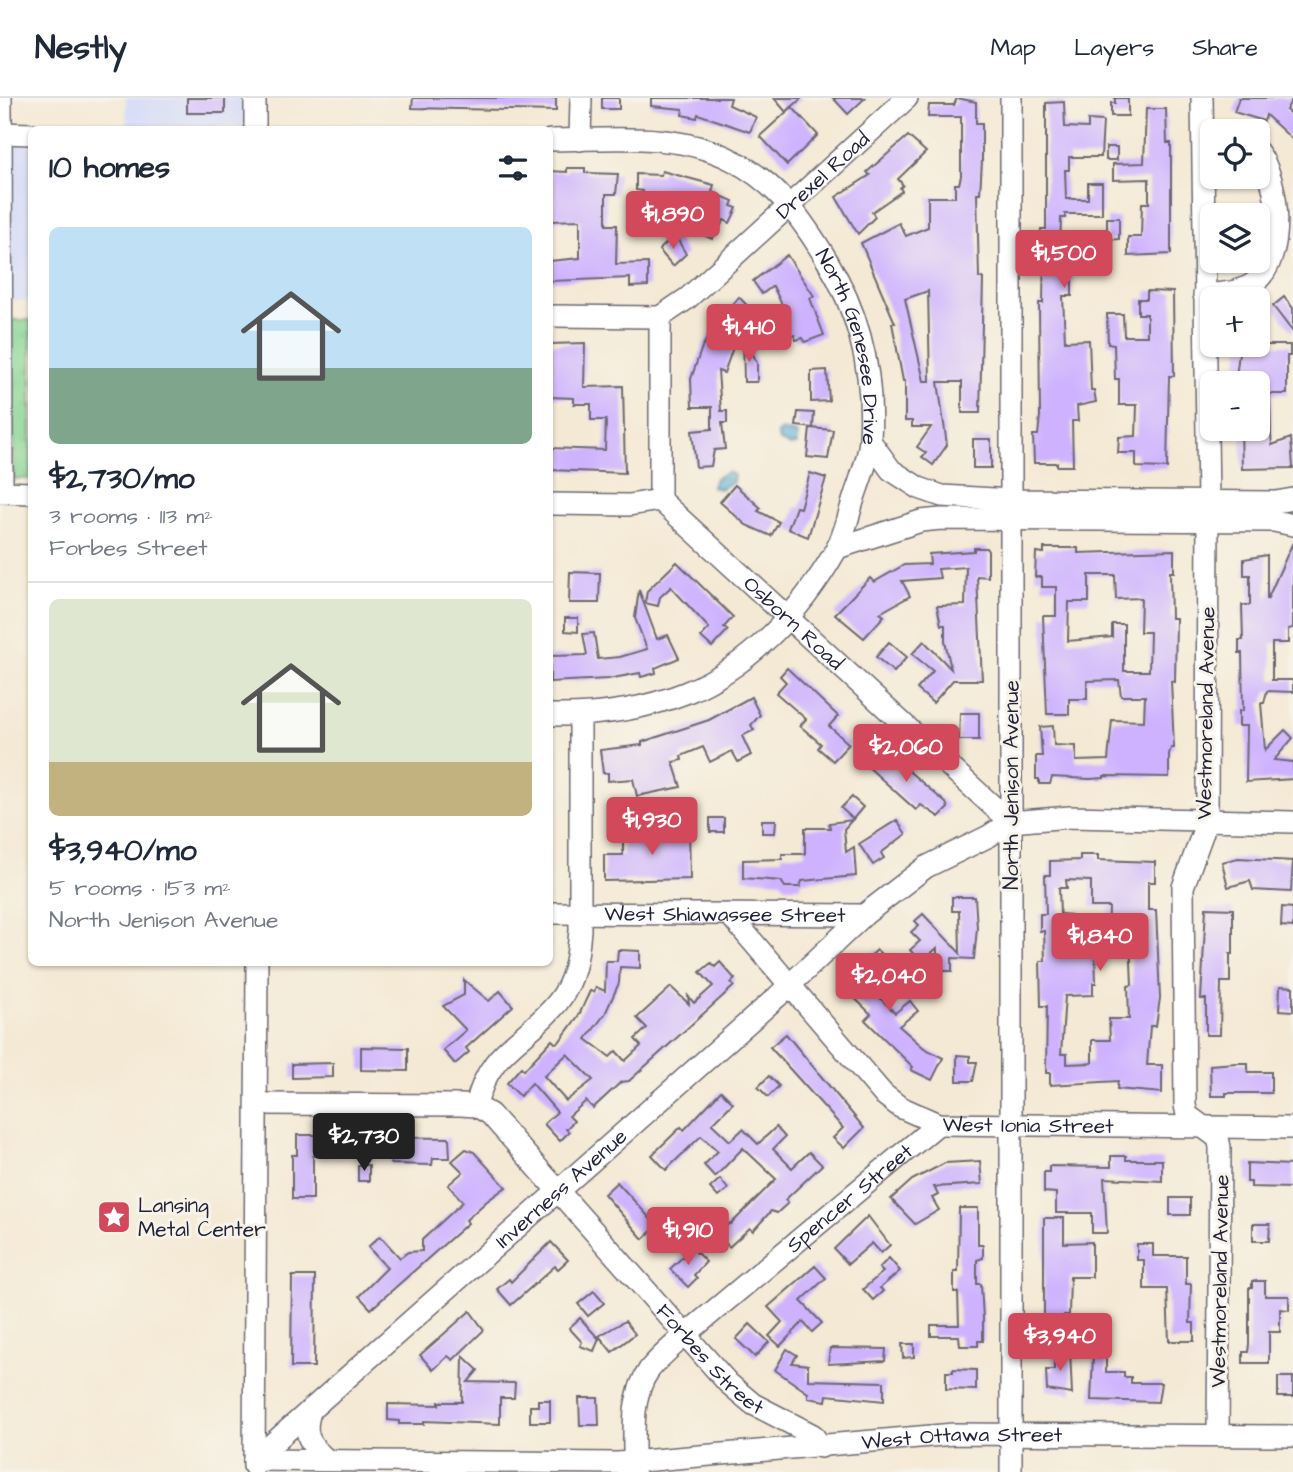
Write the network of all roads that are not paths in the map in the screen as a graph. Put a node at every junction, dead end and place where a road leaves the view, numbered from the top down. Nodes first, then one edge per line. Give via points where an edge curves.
1 (1, 98) edge
2 (255, 98) edge
3 (581, 98) edge
4 (907, 98) edge
5 (1011, 98) edge
6 (1202, 98) edge
7 (1205, 119) edge
8 (255, 126) edge
9 (0, 133) edge
10 (28, 134) edge
11 (553, 140) edge
12 (580, 140) junction
13 (1270, 173) edge
14 (1207, 189) edge
15 (790, 204) junction
16 (1204, 287) edge
17 (1246, 287) edge
18 (0, 310) edge
19 (553, 316) edge
20 (660, 317) junction
21 (1205, 357) edge
22 (870, 441) junction
23 (1, 492) edge
24 (28, 493) edge
25 (942, 496) junction
26 (660, 499) junction
27 (1291, 499) edge
28 (553, 504) edge
29 (1012, 509) junction
30 (1207, 510) junction
31 (941, 519) junction
32 (1291, 524) edge
33 (837, 548) junction
34 (789, 619) junction
35 (553, 715) edge
36 (580, 716) junction
37 (1207, 821) junction
38 (1010, 822) junction
39 (1293, 822) edge
40 (553, 913) edge
41 (581, 913) junction
42 (729, 914) junction
43 (864, 915) junction
44 (257, 966) edge
45 (789, 984) junction
46 (258, 1104) junction
47 (476, 1106) junction
48 (938, 1124) junction
49 (1013, 1125) junction
50 (1203, 1127) junction
51 (1293, 1128) edge
52 (557, 1190) junction
53 (685, 1335) junction
54 (311, 1409) junction
55 (1011, 1433) junction
56 (1219, 1435) junction
57 (1293, 1436) edge
58 (821, 1447) junction
59 (327, 1460) junction
60 (254, 1466) edge
61 (634, 1467) edge
62 (1011, 1472) edge

1 - 9 street
2 - 8 street
3 - 12 street
4 - 15 street, Drexel Road
5 - 29 street, North Jenison Avenue
6 - 7 street, Westmoreland Avenue
9 - 10 street
9 - 18 street
11 - 12 street, North Genesee Drive
12 - 15 street, North Genesee Drive via 655,140 696,147 760,176
13 - 17 street via 1274,180 1273,260
14 - 16 street, Westmoreland Avenue
15 - 20 street, Drexel Road via 688,299
15 - 22 street, North Genesee Drive via 843,287 858,322 869,376
18 - 23 street
19 - 20 street
20 - 26 street
21 - 30 street, Westmoreland Avenue
22 - 25 street, North Genesee Drive via 891,470
22 - 33 street
23 - 24 street
25 - 29 street, North Genesee Drive
25 - 31 street
26 - 28 street via 629,505
26 - 34 street, Osborn Road
27 - 30 street, North Genesee Drive
27 - 32 street
29 - 30 street, North Genesee Drive
29 - 31 street, North Genesee Drive
29 - 38 street, North Jenison Avenue
30 - 32 street, North Genesee Drive
30 - 37 street, Westmoreland Avenue
31 - 33 street, North Genesee Drive
33 - 34 street
34 - 36 street via 724,671 686,693
34 - 38 street, Osborn Road
35 - 36 street
36 - 41 street
37 - 38 street, West Shiawassee Street via 1070,817
37 - 39 street, West Shiawassee Street
37 - 50 street, Westmoreland Avenue via 1183,887 1185,1105 1187,1115
38 - 43 street, West Shiawassee Street via 926,867
38 - 49 street, North Jenison Avenue
40 - 41 street, West Shiawassee Street
41 - 42 street, West Shiawassee Street
41 - 47 street via 577,963 570,982 559,1002 496,1058
42 - 43 street, West Shiawassee Street
42 - 45 street, West Ionia Street
43 - 45 street, Inverness Avenue
44 - 46 street
45 - 48 street, West Ionia Street via 883,1094
45 - 52 street, Inverness Avenue
46 - 47 street
46 - 60 street
47 - 52 street, Forbes Street via 490,1114
48 - 49 street, West Ionia Street
48 - 53 street, Spencer Street
49 - 50 street, West Ionia Street
49 - 55 street, North Jenison Avenue
50 - 51 street, West Ionia Street
50 - 56 street, Westmoreland Avenue via 1218,1138 1221,1156
52 - 53 street, Forbes Street
52 - 54 street, Inverness Avenue
53 - 58 street, Forbes Street via 753,1404 813,1435
53 - 61 street, Spencer Street via 649,1370 639,1392
54 - 59 street via 307,1437
54 - 60 street, Inverness Avenue
55 - 56 street, West Ottawa Street
55 - 58 street, West Ottawa Street
55 - 62 street, North Jenison Avenue
56 - 57 street, West Ottawa Street
58 - 61 street, West Ottawa Street
59 - 60 street, West Ottawa Street
59 - 61 street, West Ottawa Street

